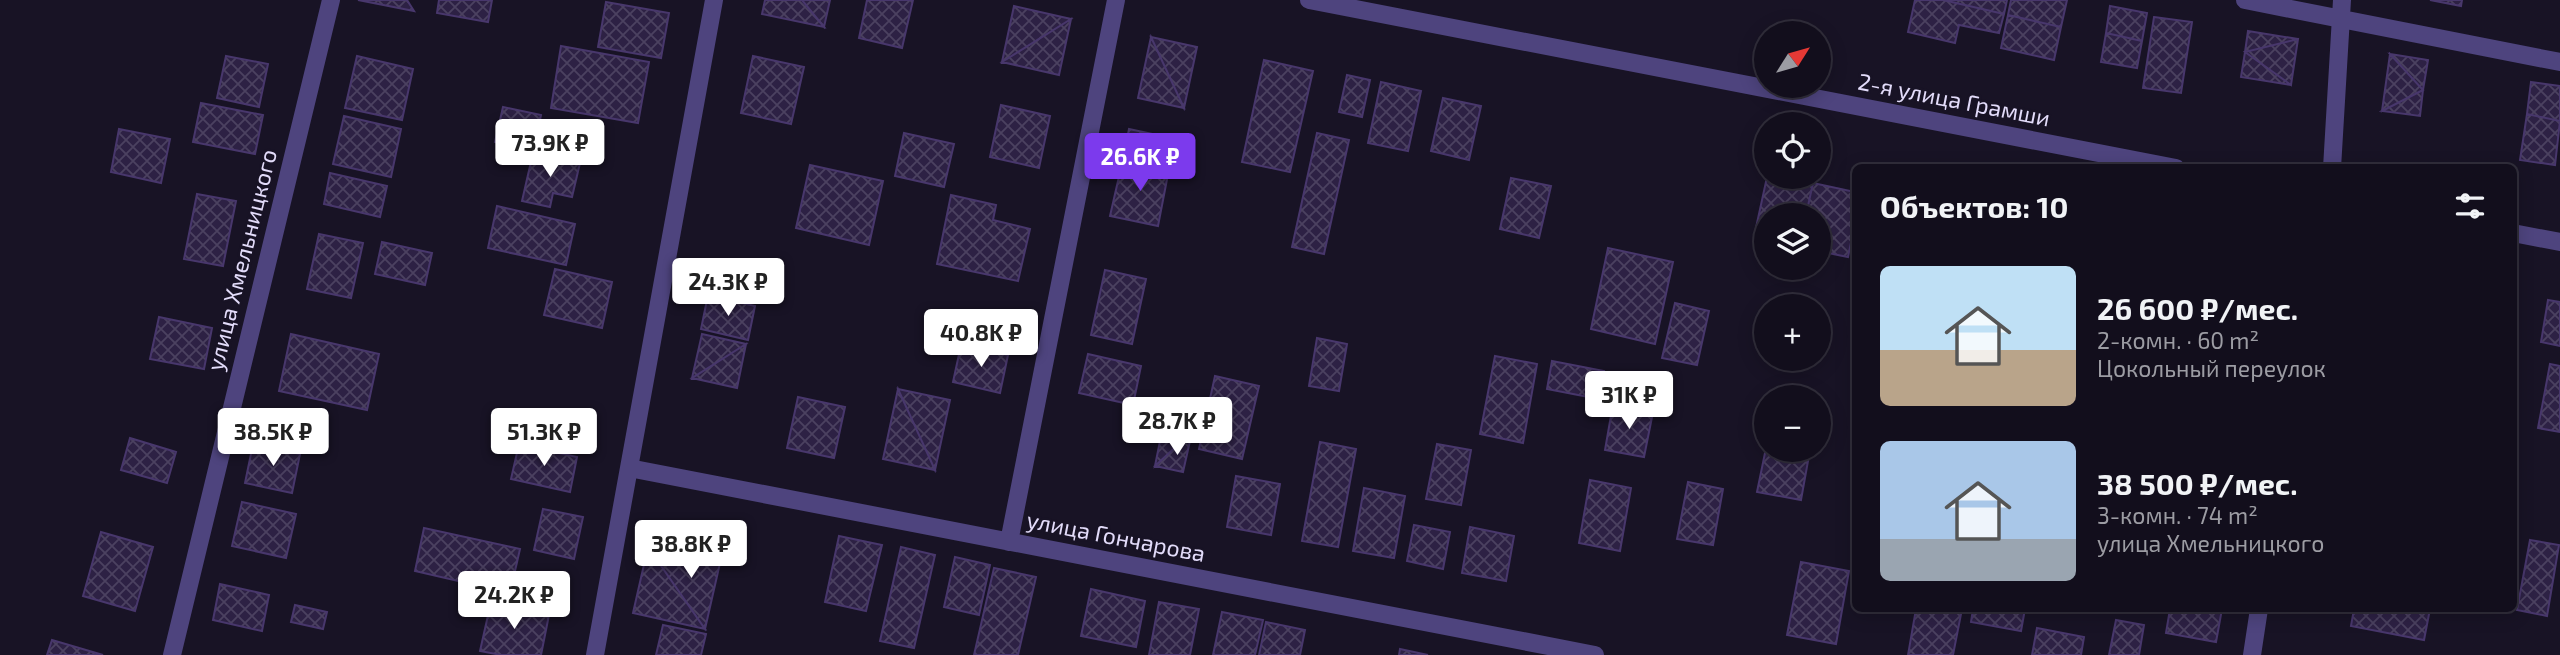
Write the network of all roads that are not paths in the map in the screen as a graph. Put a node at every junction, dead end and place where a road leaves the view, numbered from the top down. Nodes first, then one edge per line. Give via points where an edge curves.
1 (331, 0) edge
2 (714, 0) edge
3 (1116, 0) edge
4 (1309, 0) edge
5 (2245, 0) edge
6 (2342, 0) edge
7 (2343, 19) junction
8 (2560, 62) edge
9 (2155, 164) edge
10 (2332, 164) edge
11 (2517, 234) edge
12 (2560, 242) edge
13 (629, 468) junction
14 (1010, 542) junction
15 (2259, 612) edge
16 (172, 655) edge
17 (594, 655) edge
18 (1595, 655) edge
19 (2252, 655) edge

1 - 16 street, улица Хмельницкого
2 - 13 street
3 - 14 street
4 - 9 street, 2-я улица Грамши
5 - 7 street
6 - 7 street
7 - 8 street
7 - 10 street
11 - 12 street
13 - 14 street, улица Гончарова
13 - 17 street
14 - 18 street, улица Гончарова
15 - 19 street

